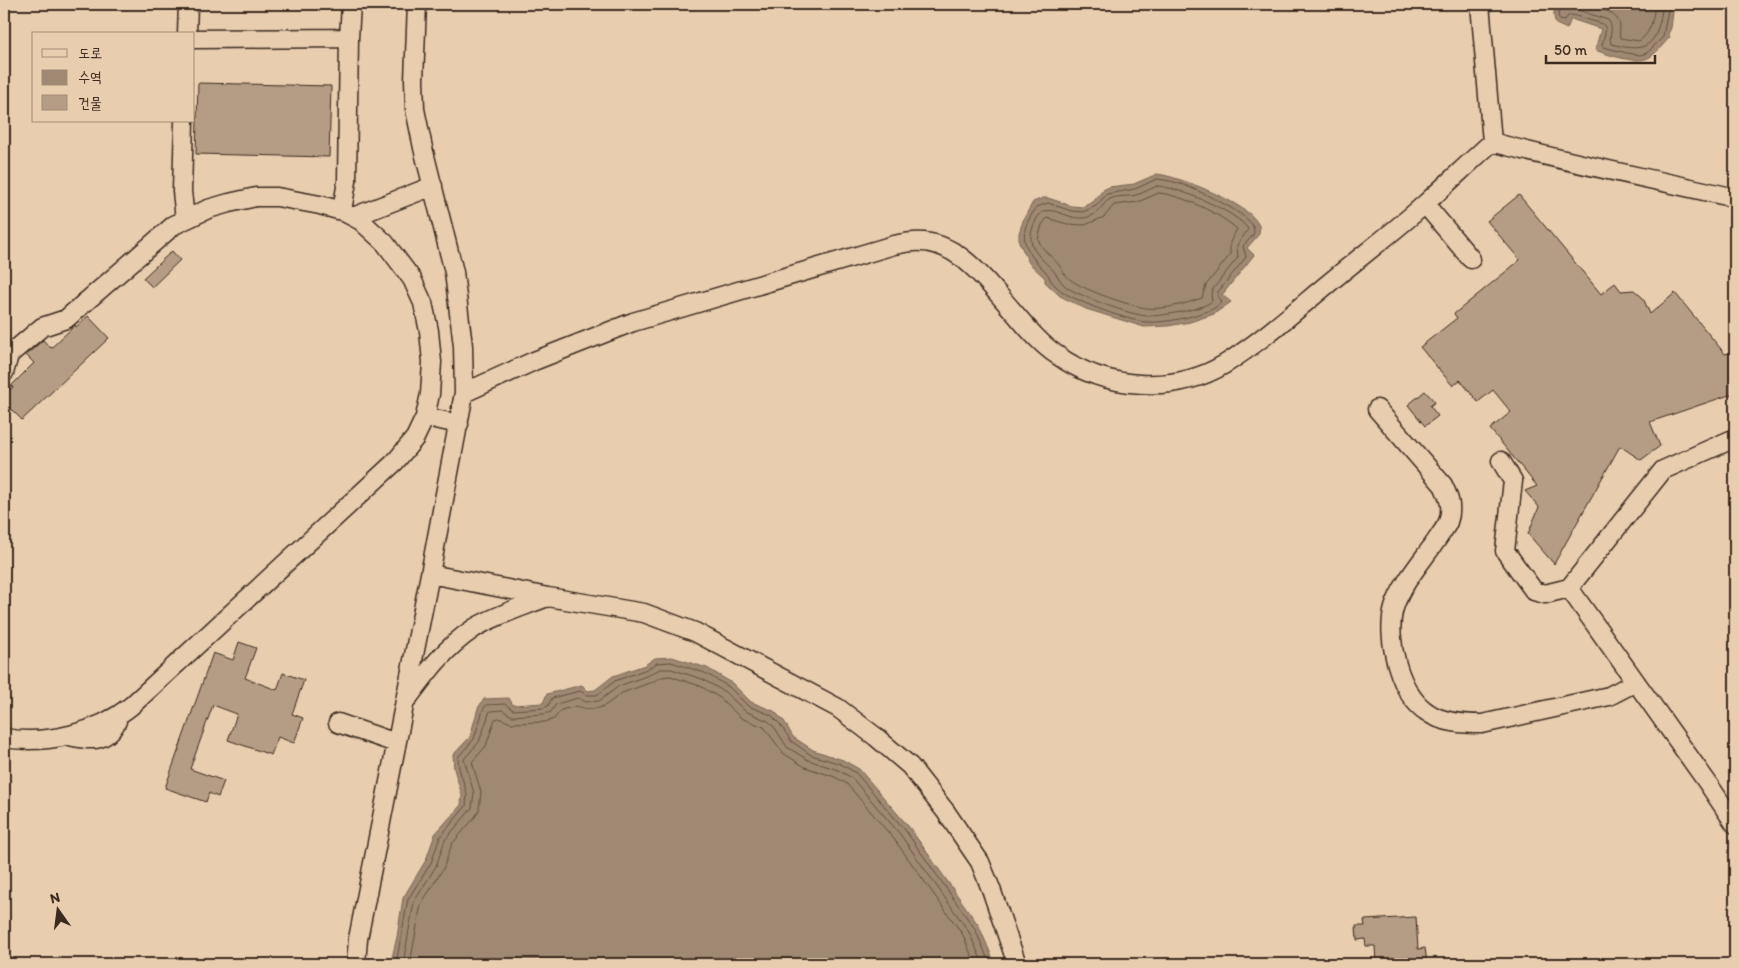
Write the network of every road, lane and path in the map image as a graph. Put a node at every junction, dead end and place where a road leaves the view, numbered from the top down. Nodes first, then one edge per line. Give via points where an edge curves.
1 (188, 4) edge
2 (351, 4) edge
3 (417, 4) edge
4 (1480, 4) edge
5 (187, 32) edge
6 (349, 38) junction
7 (195, 39) edge
8 (184, 122) edge
9 (1492, 142) junction
10 (433, 186) junction
11 (1735, 198) edge
12 (1425, 204) junction
13 (348, 214) junction
14 (185, 220) junction
15 (1470, 259) dead end
16 (4, 373) edge
17 (464, 393) junction
18 (1377, 409) dead end
19 (425, 417) junction
20 (459, 424) junction
21 (1735, 438) edge
22 (1501, 461) dead end
23 (430, 574) junction
24 (1569, 588) junction
25 (548, 597) junction
26 (1636, 682) junction
27 (404, 702) junction
28 (338, 723) dead end
29 (4, 738) edge
30 (396, 743) junction
31 (1735, 824) edge
32 (356, 964) edge
33 (1017, 964) edge

1 - 5 lane
2 - 6 lane
3 - 10 lane via 416,109
4 - 9 lane
6 - 7 lane
6 - 13 lane
8 - 14 lane via 182,191
9 - 11 lane
9 - 12 lane
10 - 13 lane
10 - 17 lane via 454,272 463,346
12 - 15 lane
12 - 17 lane via 1287,318 1224,365 1173,382 1117,381 1092,375 1070,364 1037,339 973,266 946,248 914,242 894,245 633,322
13 - 14 lane via 277,197 256,197 208,209
13 - 19 lane via 361,221 384,243 412,279 423,303 432,362
14 - 16 lane via 174,224 66,319 42,328 9,355
17 - 20 lane
18 - 26 lane via 1443,486 1451,508 1448,522 1401,592 1393,610 1391,631 1399,672 1416,703 1427,713 1442,719 1482,724 1608,696
19 - 20 lane
19 - 29 lane via 395,462 121,714 108,734 98,740 87,741 66,736
20 - 23 lane
21 - 24 lane via 1663,470
22 - 24 lane via 1513,481 1505,551 1534,591 1545,594
23 - 25 lane
23 - 27 lane
24 - 26 lane
25 - 27 lane via 475,628 453,644 433,663
25 - 33 lane via 644,613 695,632 838,708 876,737 910,766 980,862
26 - 31 lane
27 - 30 lane
28 - 30 lane
30 - 32 lane

